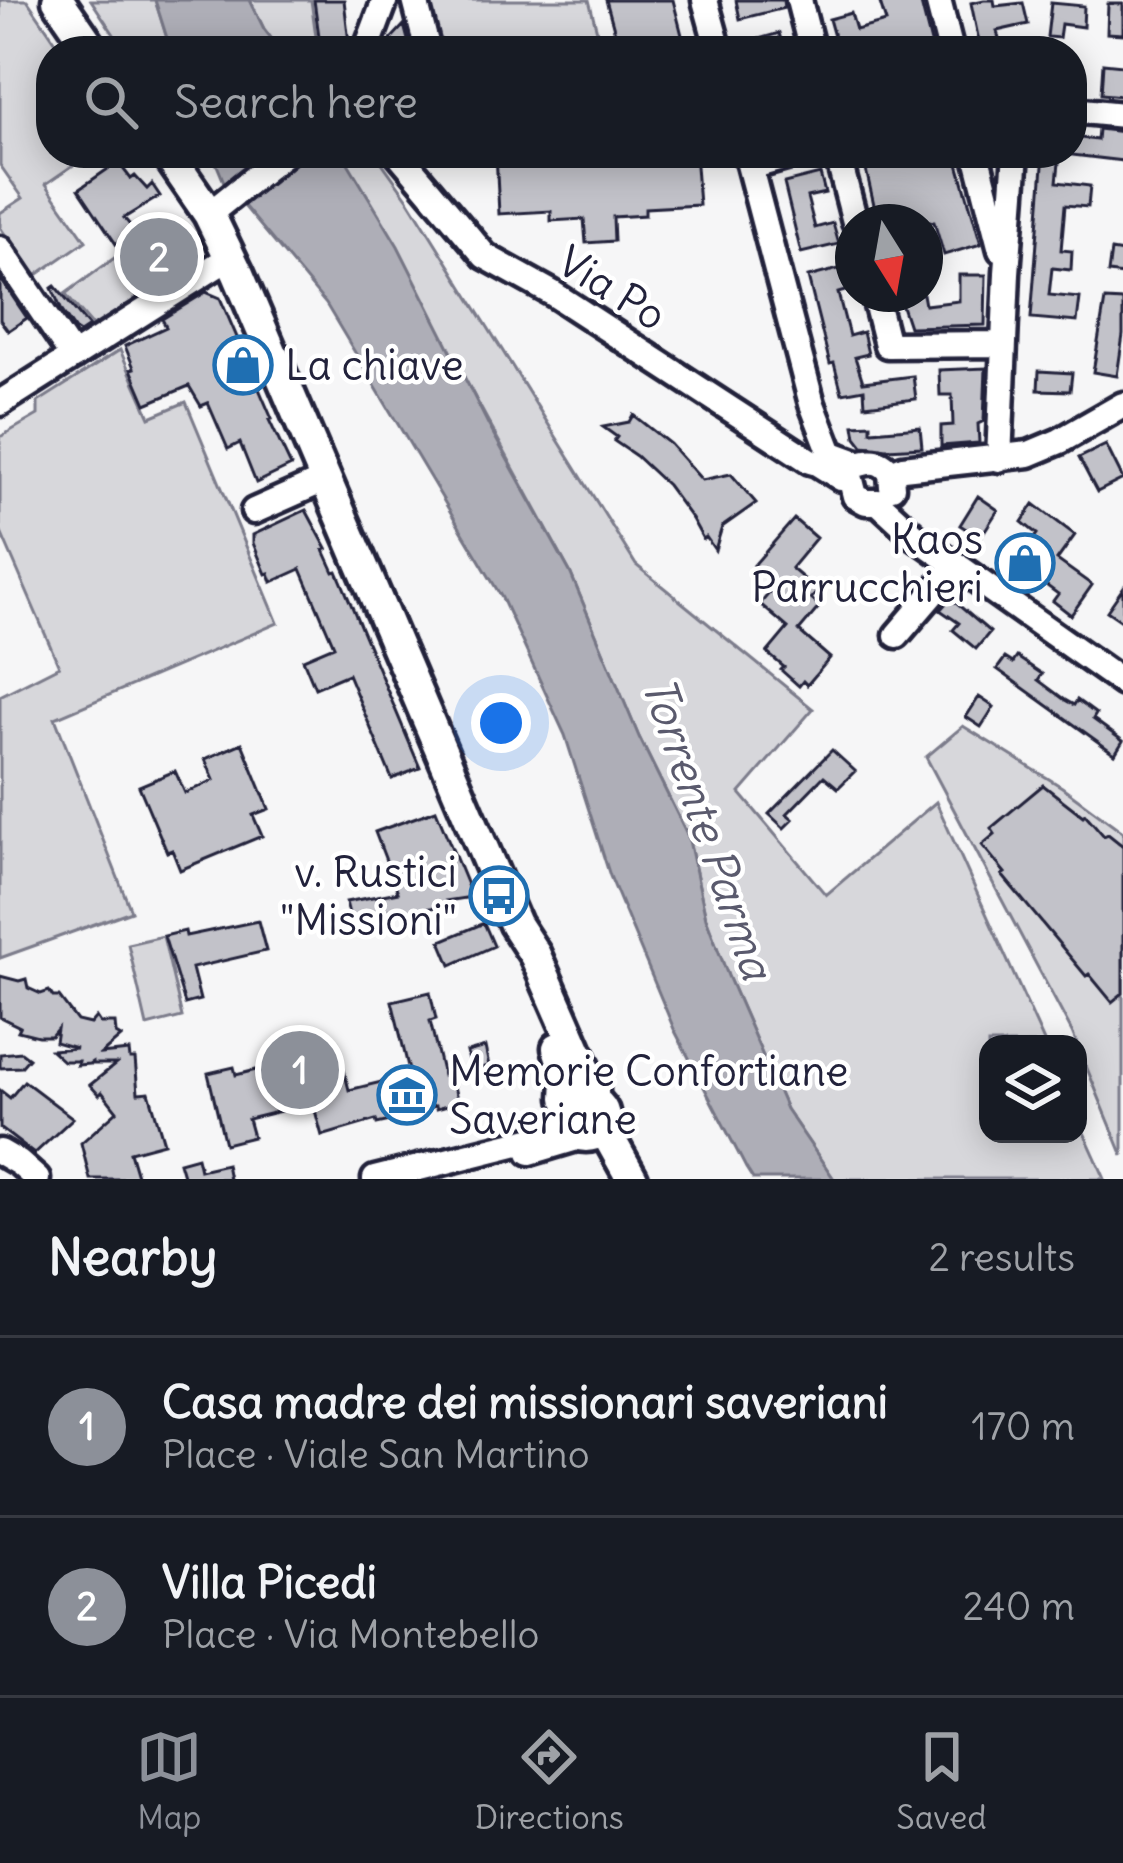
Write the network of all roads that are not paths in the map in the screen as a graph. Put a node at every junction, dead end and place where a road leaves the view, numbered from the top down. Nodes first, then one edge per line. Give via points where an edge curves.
1 (58, 0) edge
2 (385, 0) edge
3 (415, 0) edge
4 (705, 0) edge
5 (799, 0) edge
6 (938, 0) edge
7 (83, 36) edge
8 (372, 36) edge
9 (424, 36) edge
10 (714, 36) edge
11 (808, 36) edge
12 (947, 36) edge
13 (1087, 111) edge
14 (1123, 115) edge
15 (182, 168) edge
16 (266, 168) edge
17 (411, 168) edge
18 (750, 168) edge
19 (841, 168) edge
20 (980, 168) edge
21 (1015, 168) edge
22 (850, 204) edge
23 (219, 206) junction
24 (0, 248) edge
25 (230, 257) junction
26 (1007, 273) junction
27 (879, 312) edge
28 (1004, 344) junction
29 (73, 356) junction
30 (0, 404) edge
31 (1120, 412) edge
32 (822, 451) junction
33 (999, 459) junction
34 (854, 476) junction
35 (326, 479) junction
36 (886, 490) junction
37 (254, 511) dead end
38 (957, 565) junction
39 (897, 635) dead end
40 (1123, 683) edge
41 (585, 1117) junction
42 (0, 1152) edge
43 (21, 1179) edge
44 (37, 1179) edge
45 (375, 1179) edge
46 (422, 1179) edge
47 (616, 1179) edge
48 (632, 1179) edge

1 - 7 main road
2 - 8 street
3 - 9 street
4 - 10 street
5 - 11 street
6 - 12 street
13 - 14 street
15 - 23 main road
16 - 23 street
17 - 32 street, Via Po via 484,256
18 - 32 street
19 - 22 street
20 - 26 street
21 - 26 street
23 - 25 main road
24 - 29 street
25 - 29 street
25 - 35 main road
26 - 28 street
27 - 28 street via 887,345
28 - 33 street
29 - 30 street
31 - 33 street via 1029,454
32 - 34 street, Via Po via 817,463
33 - 36 street via 903,468
34 - 36 street, Via Po via 860,500
34 - 36 street, Via Po via 867,461 881,463
35 - 37 street
35 - 41 main road via 515,924 565,1067 568,1098
36 - 38 street, Via Po via 915,536
38 - 39 street
38 - 40 street, Via Po
41 - 45 street via 534,1139
41 - 46 street
41 - 47 main road
41 - 48 main road
42 - 43 street
42 - 44 street

